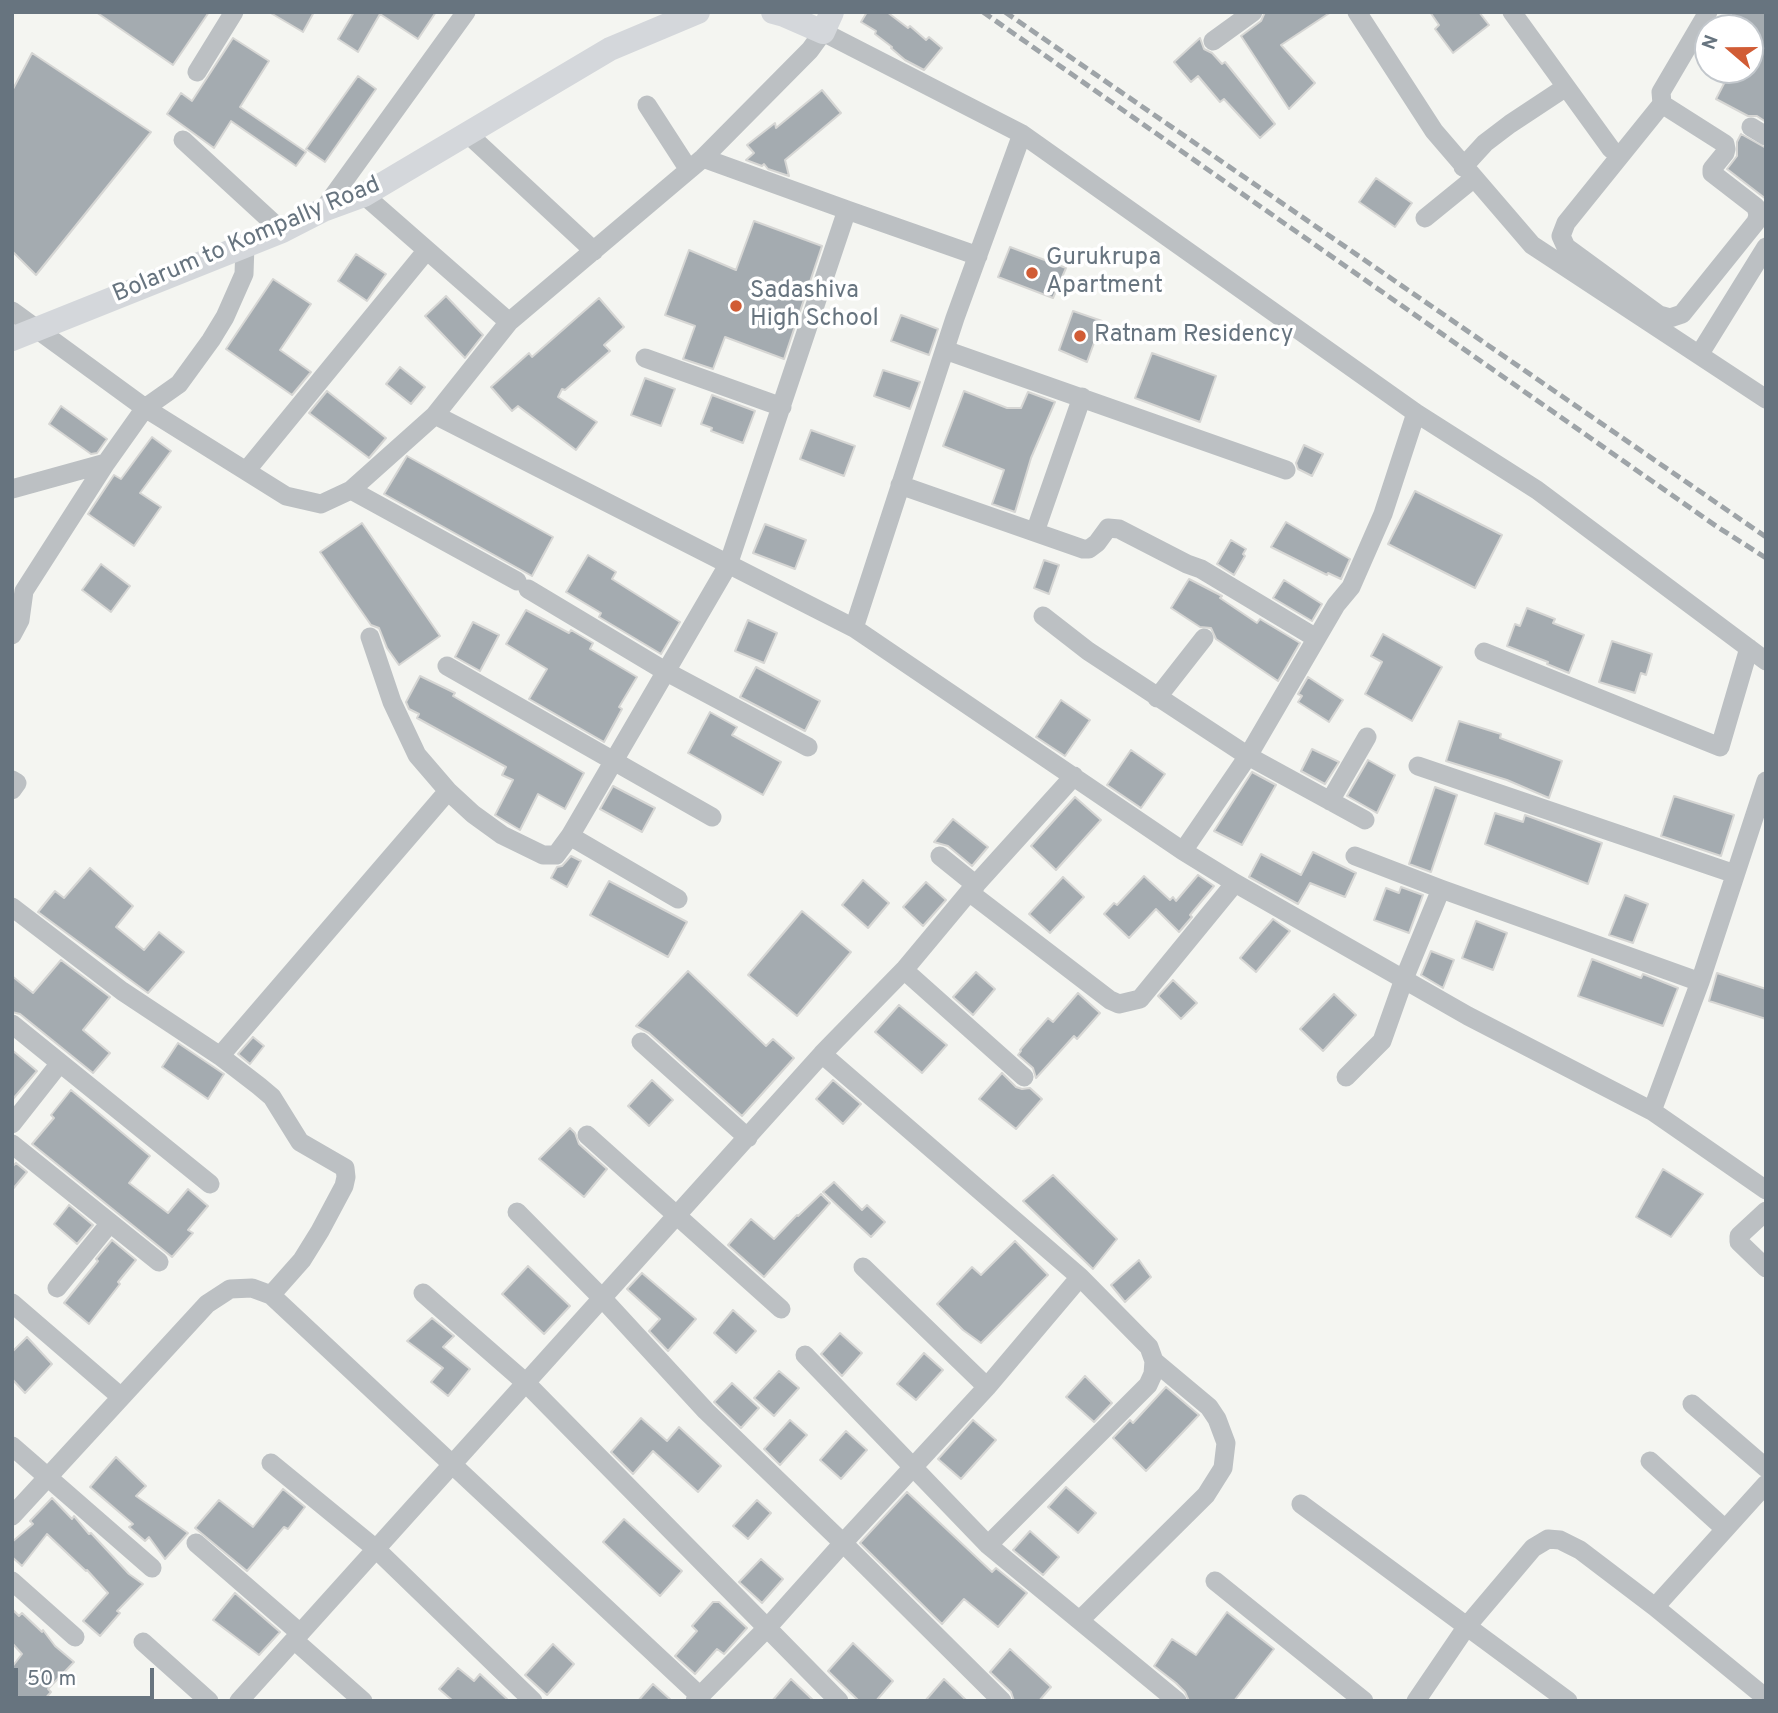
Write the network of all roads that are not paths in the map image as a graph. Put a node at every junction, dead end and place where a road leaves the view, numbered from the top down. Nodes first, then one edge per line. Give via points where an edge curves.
1 (234, 12) edge
2 (466, 12) edge
3 (698, 12) edge
4 (773, 12) edge
5 (1253, 12) edge
6 (1357, 12) edge
7 (1512, 12) edge
8 (1708, 12) edge
9 (827, 22) edge
10 (1213, 41) dead end
11 (197, 72) dead end
12 (1566, 87) junction
13 (1662, 104) junction
14 (647, 105) dead end
15 (468, 134) junction
16 (1022, 134) junction
17 (183, 141) dead end
18 (1611, 149) dead end
19 (696, 164) junction
20 (1468, 173) junction
21 (364, 195) junction
22 (323, 210) junction
23 (847, 210) junction
24 (1425, 218) dead end
25 (282, 230) junction
26 (245, 245) junction
27 (1766, 247) edge
28 (427, 250) junction
29 (594, 251) junction
30 (978, 256) junction
31 (1760, 270) edge
32 (12, 311) edge
33 (509, 322) junction
34 (37, 330) junction
35 (12, 339) edge
36 (945, 349) junction
37 (1699, 355) junction
38 (645, 358) dead end
39 (1082, 397) junction
40 (1766, 399) edge
41 (782, 407) junction
42 (145, 408) junction
43 (1416, 413) junction
44 (435, 415) junction
45 (106, 463) junction
46 (1286, 470) dead end
47 (246, 471) junction
48 (900, 485) junction
49 (12, 489) edge
50 (351, 490) junction
51 (1035, 532) junction
52 (728, 565) junction
53 (18, 587) edge
54 (1043, 616) dead end
55 (853, 628) junction
56 (12, 635) edge
57 (370, 638) dead end
58 (1204, 638) dead end
59 (1317, 638) junction
60 (1749, 648) junction
61 (1484, 652) dead end
62 (1766, 661) edge
63 (447, 666) dead end
64 (665, 671) junction
65 (1157, 698) junction
66 (1367, 737) dead end
67 (808, 747) dead end
68 (1248, 756) junction
69 (613, 761) junction
70 (1418, 766) dead end
71 (1074, 776) junction
72 (12, 780) edge
73 (1766, 781) edge
74 (12, 790) edge
75 (448, 791) junction
76 (1330, 801) junction
77 (712, 817) dead end
78 (1365, 820) dead end
79 (570, 836) junction
80 (1183, 851) junction
81 (940, 856) dead end
82 (1355, 856) dead end
83 (1735, 874) junction
84 (1235, 883) junction
85 (972, 889) junction
86 (1441, 889) junction
87 (678, 899) dead end
88 (12, 907) edge
89 (904, 970) junction
90 (1404, 979) junction
91 (1700, 982) junction
92 (12, 1024) edge
93 (641, 1042) dead end
94 (822, 1054) junction
95 (220, 1056) junction
96 (60, 1063) junction
97 (1024, 1077) dead end
98 (1346, 1077) dead end
99 (1652, 1111) junction
100 (12, 1124) edge
101 (587, 1135) dead end
102 (748, 1138) junction
103 (12, 1144) edge
104 (210, 1184) dead end
105 (1766, 1189) edge
106 (1766, 1211) edge
107 (517, 1212) dead end
108 (677, 1216) junction
109 (110, 1223) junction
110 (159, 1262) dead end
111 (863, 1267) dead end
112 (1766, 1268) edge
113 (1080, 1278) junction
114 (57, 1288) dead end
115 (423, 1293) dead end
116 (271, 1295) junction
117 (603, 1299) junction
118 (12, 1303) edge
119 (780, 1309) dead end
120 (805, 1355) dead end
121 (1154, 1362) junction
122 (526, 1383) junction
123 (987, 1387) junction
124 (121, 1397) junction
125 (1692, 1404) dead end
126 (12, 1446) edge
127 (1650, 1461) dead end
128 (271, 1463) dead end
129 (452, 1465) junction
130 (1766, 1468) edge
131 (913, 1469) junction
132 (48, 1477) junction
133 (1766, 1484) edge
134 (1301, 1504) dead end
135 (12, 1516) edge
136 (1725, 1529) junction
137 (843, 1542) junction
138 (196, 1543) dead end
139 (988, 1545) junction
140 (376, 1549) junction
141 (152, 1569) dead end
142 (12, 1581) edge
143 (1215, 1581) dead end
144 (1654, 1607) junction
145 (1080, 1620) junction
146 (1467, 1626) junction
147 (767, 1628) junction
148 (75, 1637) dead end
149 (297, 1637) junction
150 (143, 1642) dead end
151 (697, 1698) edge
152 (1766, 1698) edge
153 (209, 1701) edge
154 (239, 1701) edge
155 (362, 1701) edge
156 (533, 1701) edge
157 (839, 1701) edge
158 (1002, 1701) edge
159 (1177, 1701) edge
160 (1364, 1701) edge
161 (1416, 1701) edge
162 (1568, 1701) edge

1 - 11 street
2 - 22 street
3 - 15 main road, Bolarum to Kompally Road via 610,49
4 - 9 main road
5 - 10 street
6 - 20 street via 1434,131
7 - 12 street
8 - 13 street via 1661,92
9 - 16 street
9 - 19 street via 810,50
12 - 18 street
12 - 20 street via 1485,144
13 - 13 street via 1566,223 1561,236 1566,247 1659,315 1670,318 1682,314 1758,215 1755,207 1712,173 1725,144
14 - 19 street
15 - 21 main road, Bolarum to Kompally Road
15 - 29 street
16 - 30 street
16 - 43 street
17 - 25 street
19 - 23 street
19 - 29 street
20 - 24 street
20 - 37 street via 1532,245
21 - 22 main road, Bolarum to Kompally Road
21 - 28 street
22 - 25 main road, Bolarum to Kompally Road
23 - 30 street
23 - 41 street
25 - 26 main road, Bolarum to Kompally Road
26 - 34 main road, Bolarum to Kompally Road
26 - 42 street via 244,274 211,340 179,384
27 - 31 street
28 - 33 street
28 - 47 street
29 - 33 street
30 - 36 street
31 - 37 street
32 - 34 street
33 - 44 street
34 - 35 main road, Bolarum to Kompally Road
34 - 42 street
36 - 39 street
36 - 48 street
37 - 40 street
38 - 41 street
39 - 46 street
39 - 51 street
41 - 52 street
42 - 45 street
42 - 47 street
43 - 59 street via 1364,562
43 - 60 street via 1537,490
44 - 50 street
44 - 52 street
45 - 49 street
45 - 53 street
47 - 50 street via 286,496 321,504
48 - 51 street
48 - 55 street
50 - 64 street
51 - 59 street via 1089,549 1108,528 1119,529 1201,569
52 - 55 street
52 - 64 street
53 - 56 street via 20,620
54 - 65 street
55 - 71 street
57 - 75 street via 417,755
58 - 65 street
59 - 68 street
60 - 61 street via 1720,747
60 - 62 street
63 - 69 street
64 - 67 street
64 - 69 street
65 - 68 street
66 - 76 street
68 - 76 street
68 - 80 street
69 - 77 street
69 - 79 street
70 - 83 street
71 - 80 street
71 - 85 street
72 - 74 street via 17,783
73 - 83 street
75 - 79 street via 502,835 544,855 556,855
75 - 95 street
76 - 78 street
79 - 87 street
80 - 84 street
81 - 85 street
82 - 86 street
83 - 91 street
84 - 85 street via 1140,999 1119,1004
84 - 90 street
85 - 89 street
86 - 90 street
86 - 91 street
88 - 95 street via 122,991
89 - 94 street
89 - 97 street
90 - 98 street via 1382,1041
90 - 99 street
91 - 99 street
92 - 96 street
93 - 102 street
94 - 102 street
94 - 113 street
95 - 116 street via 272,1097 300,1142 345,1168 344,1186 320,1231 302,1261
96 - 100 street
96 - 104 street
99 - 105 street
101 - 108 street
102 - 108 street
103 - 109 street
106 - 112 street via 1739,1236 1739,1242
107 - 117 street
108 - 117 street
108 - 119 street
109 - 110 street
109 - 114 street
111 - 123 street
113 - 121 street via 1149,1347
113 - 123 street
115 - 122 street
116 - 124 street via 252,1288 230,1289 207,1304
116 - 129 street
117 - 122 street
117 - 137 street via 706,1411
118 - 124 street
120 - 131 street
121 - 139 street via 1148,1385
121 - 145 street via 1209,1407 1217,1419 1226,1443 1223,1468 1206,1494
122 - 129 street
122 - 147 street
123 - 131 street
124 - 132 street
125 - 130 street
126 - 132 street
127 - 136 street
128 - 140 street
129 - 140 street
129 - 151 street
131 - 137 street
131 - 139 street
132 - 135 street
132 - 141 street
133 - 136 street
134 - 146 street
136 - 144 street
137 - 147 street
137 - 158 street
138 - 149 street
139 - 145 street
140 - 149 street
140 - 156 street
142 - 148 street
143 - 160 street
144 - 146 street via 1580,1550 1548,1539 1534,1548
144 - 152 street
145 - 159 street
146 - 161 street
146 - 162 street
147 - 151 street
147 - 157 street
149 - 154 street
149 - 155 street
150 - 153 street

